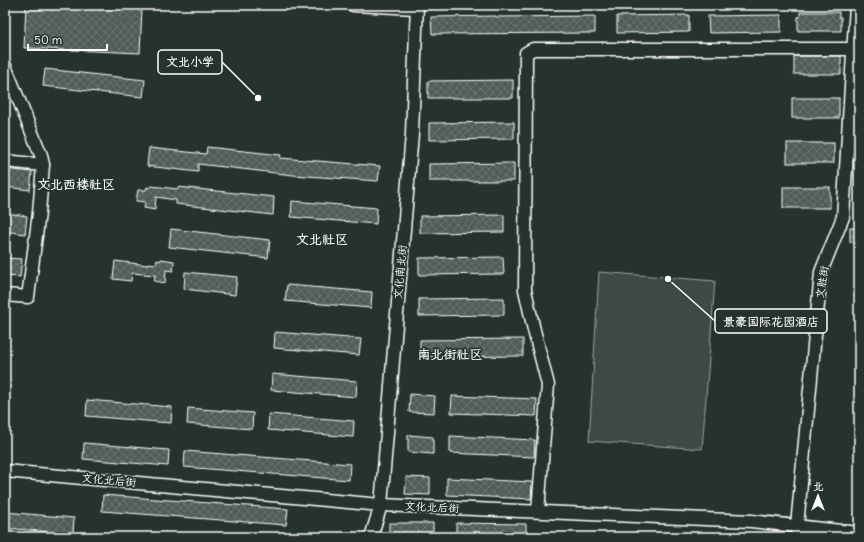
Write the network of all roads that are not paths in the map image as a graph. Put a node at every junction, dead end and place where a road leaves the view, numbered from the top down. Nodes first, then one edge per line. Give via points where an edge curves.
1 (353, 5) edge
2 (856, 5) edge
3 (417, 7) edge
4 (853, 49) junction
5 (5, 66) edge
6 (5, 161) edge
7 (43, 165) junction
8 (5, 295) edge
9 (5, 471) edge
10 (381, 505) junction
11 (538, 512) junction
12 (797, 532) edge
13 (859, 533) edge
14 (371, 537) edge

1 - 3 street
2 - 4 street, 文胜街
3 - 10 street, 文化南北街 via 412,134
4 - 11 street via 533,49 526,53 525,290 548,385
4 - 12 street, 文胜街 via 843,217 821,272
5 - 7 street
6 - 7 street
7 - 8 street via 28,297
9 - 10 street, 文化北后街
10 - 11 street, 文化北后街
10 - 14 street, 文化南北街
11 - 12 street, 文化北后街 via 751,521
12 - 13 street, 文化北后街

